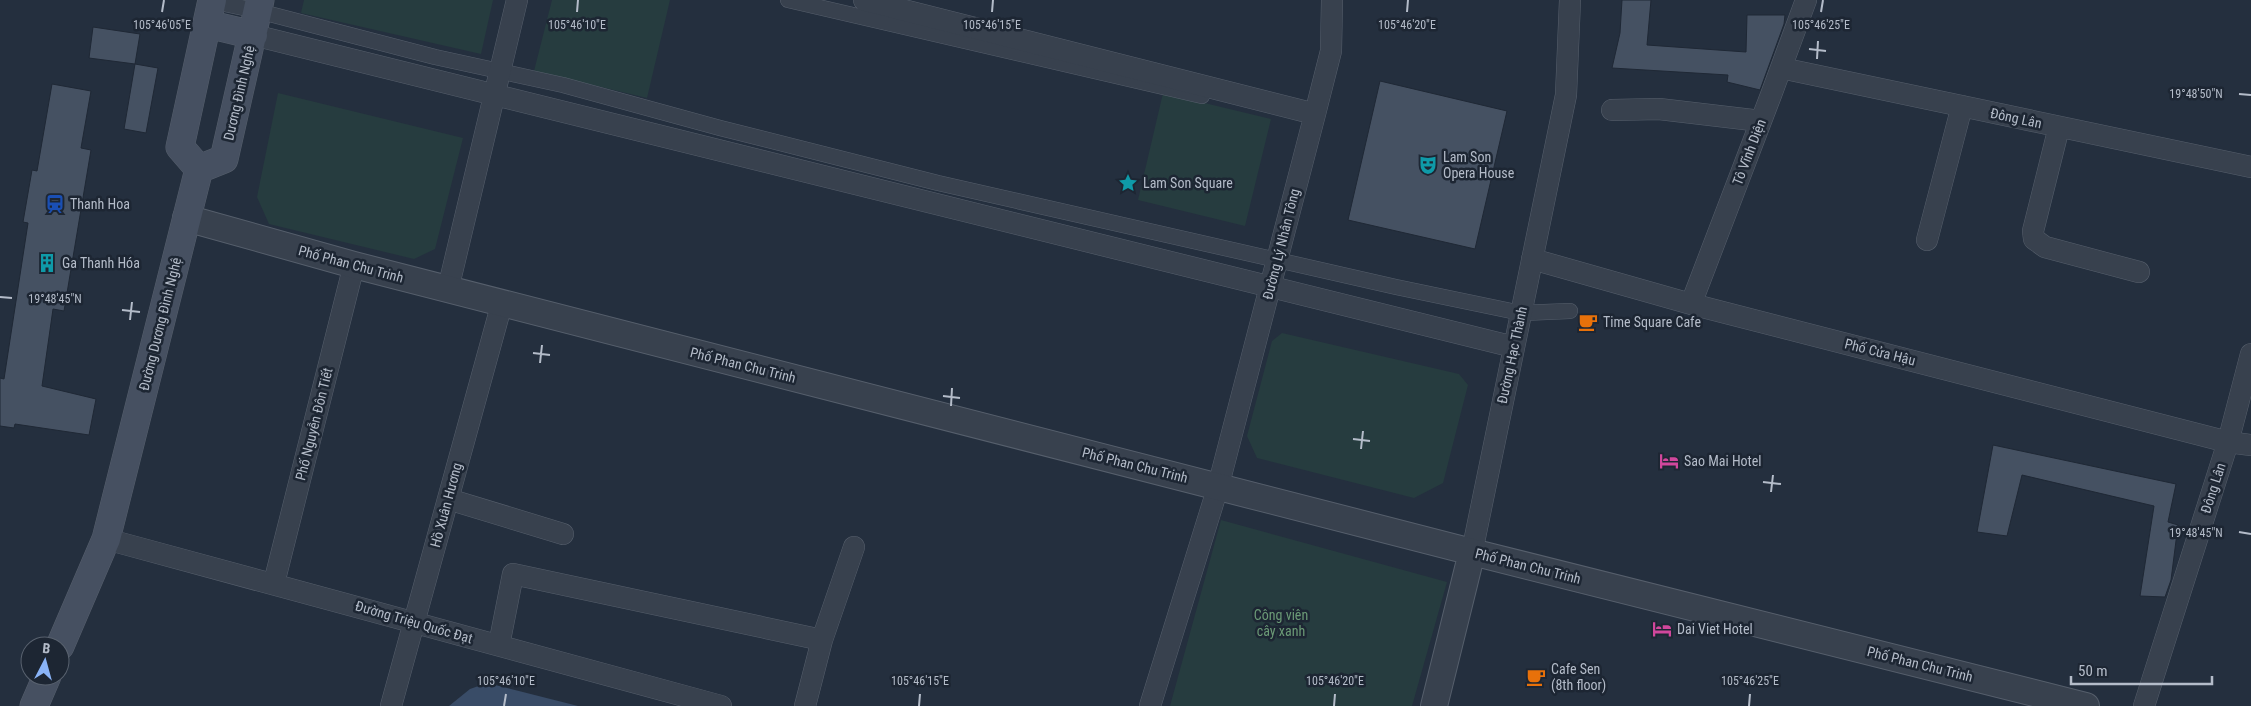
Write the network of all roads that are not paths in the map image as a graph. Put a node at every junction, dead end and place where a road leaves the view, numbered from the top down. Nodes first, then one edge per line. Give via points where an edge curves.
1 (518, 0) edge
2 (788, 0) edge
3 (864, 0) edge
4 (1332, 0) edge
5 (1570, 0) edge
6 (1806, 0) edge
7 (209, 6) edge
8 (917, 6) edge
9 (257, 15) edge
10 (1781, 68) junction
11 (500, 71) junction
12 (495, 95) junction
13 (1962, 106) junction
14 (1612, 110) dead end
15 (1316, 120) junction
16 (1761, 122) junction
17 (2059, 127) junction
18 (2251, 167) edge
19 (199, 169) junction
20 (186, 218) junction
21 (1927, 240) dead end
22 (1276, 258) junction
23 (1532, 259) junction
24 (354, 266) junction
25 (2139, 272) dead end
26 (1270, 287) junction
27 (448, 290) junction
28 (502, 303) junction
29 (1691, 304) junction
30 (1570, 311) dead end
31 (1521, 313) junction
32 (1514, 347) junction
33 (2251, 354) edge
34 (2228, 442) junction
35 (2251, 445) edge
36 (1218, 487) junction
37 (448, 499) junction
38 (563, 534) dead end
39 (106, 539) junction
40 (854, 547) dead end
41 (1472, 552) junction
42 (274, 583) junction
43 (414, 622) junction
44 (64, 636) edge
45 (822, 640) junction
46 (499, 645) junction
47 (43, 686) edge
48 (34, 706) edge
49 (390, 706) edge
50 (721, 706) edge
51 (805, 706) edge
52 (1150, 706) edge
53 (1434, 706) edge
54 (2086, 706) edge
55 (2144, 706) edge

1 - 11 street
2 - 15 street
3 - 8 street
4 - 15 street, Đường Lý Nhân Tông via 1331,51
5 - 23 street, Đường Hạc Thành via 1566,95
6 - 10 street, Tô Vĩnh Diện
7 - 9 main road
7 - 19 main road via 180,148
8 - 15 street
9 - 11 street
9 - 12 street
9 - 19 main road, Dương Đình Nghệ via 224,159
10 - 13 street, Đông Lân
10 - 16 street, Tô Vĩnh Diện
11 - 12 street
11 - 22 street via 938,183
12 - 26 street
12 - 27 street
13 - 17 street, Đông Lân
13 - 21 street
14 - 16 street via 1659,109
15 - 22 street, Đường Lý Nhân Tông
16 - 29 street, Tô Vĩnh Diện
17 - 18 street, Đông Lân
17 - 25 street via 2033,231 2034,239 2045,247
19 - 20 main road, Đường Dương Đình Nghệ
20 - 24 street, Phố Phan Chu Trinh
20 - 39 main road, Đường Dương Đình Nghệ
22 - 26 street, Đường Lý Nhân Tông
22 - 31 street
23 - 29 street, Phố Cửa Hậu
23 - 31 street, Đường Hạc Thành
24 - 27 street, Phố Phan Chu Trinh
24 - 42 street, Phố Nguyễn Đôn Tiết
26 - 32 street
26 - 36 street, Đường Lý Nhân Tông
27 - 28 street, Phố Phan Chu Trinh
28 - 36 street, Phố Phan Chu Trinh
28 - 37 street, Hồ Xuân Hương
29 - 34 street, Phố Cửa Hậu
30 - 31 street
31 - 32 street, Đường Hạc Thành
32 - 41 street, Đường Hạc Thành
33 - 34 street, Đông Lân
34 - 35 street, Phố Cửa Hậu
34 - 55 street, Đông Lân
36 - 41 street, Phố Phan Chu Trinh
36 - 52 street, Đường Lý Nhân Tông
37 - 38 street
37 - 43 street, Hồ Xuân Hương
39 - 42 street, Đường Triệu Quốc Đạt
39 - 44 main road, Đường Dương Đình Nghệ
40 - 45 street
41 - 53 street, Đường Hạc Thành
41 - 54 street, Phố Phan Chu Trinh
42 - 43 street, Đường Triệu Quốc Đạt
43 - 46 street, Đường Triệu Quốc Đạt
43 - 49 street, Hồ Xuân Hương
45 - 46 street via 513,574
45 - 51 street
46 - 50 street, Đường Triệu Quốc Đạt
47 - 48 main road

